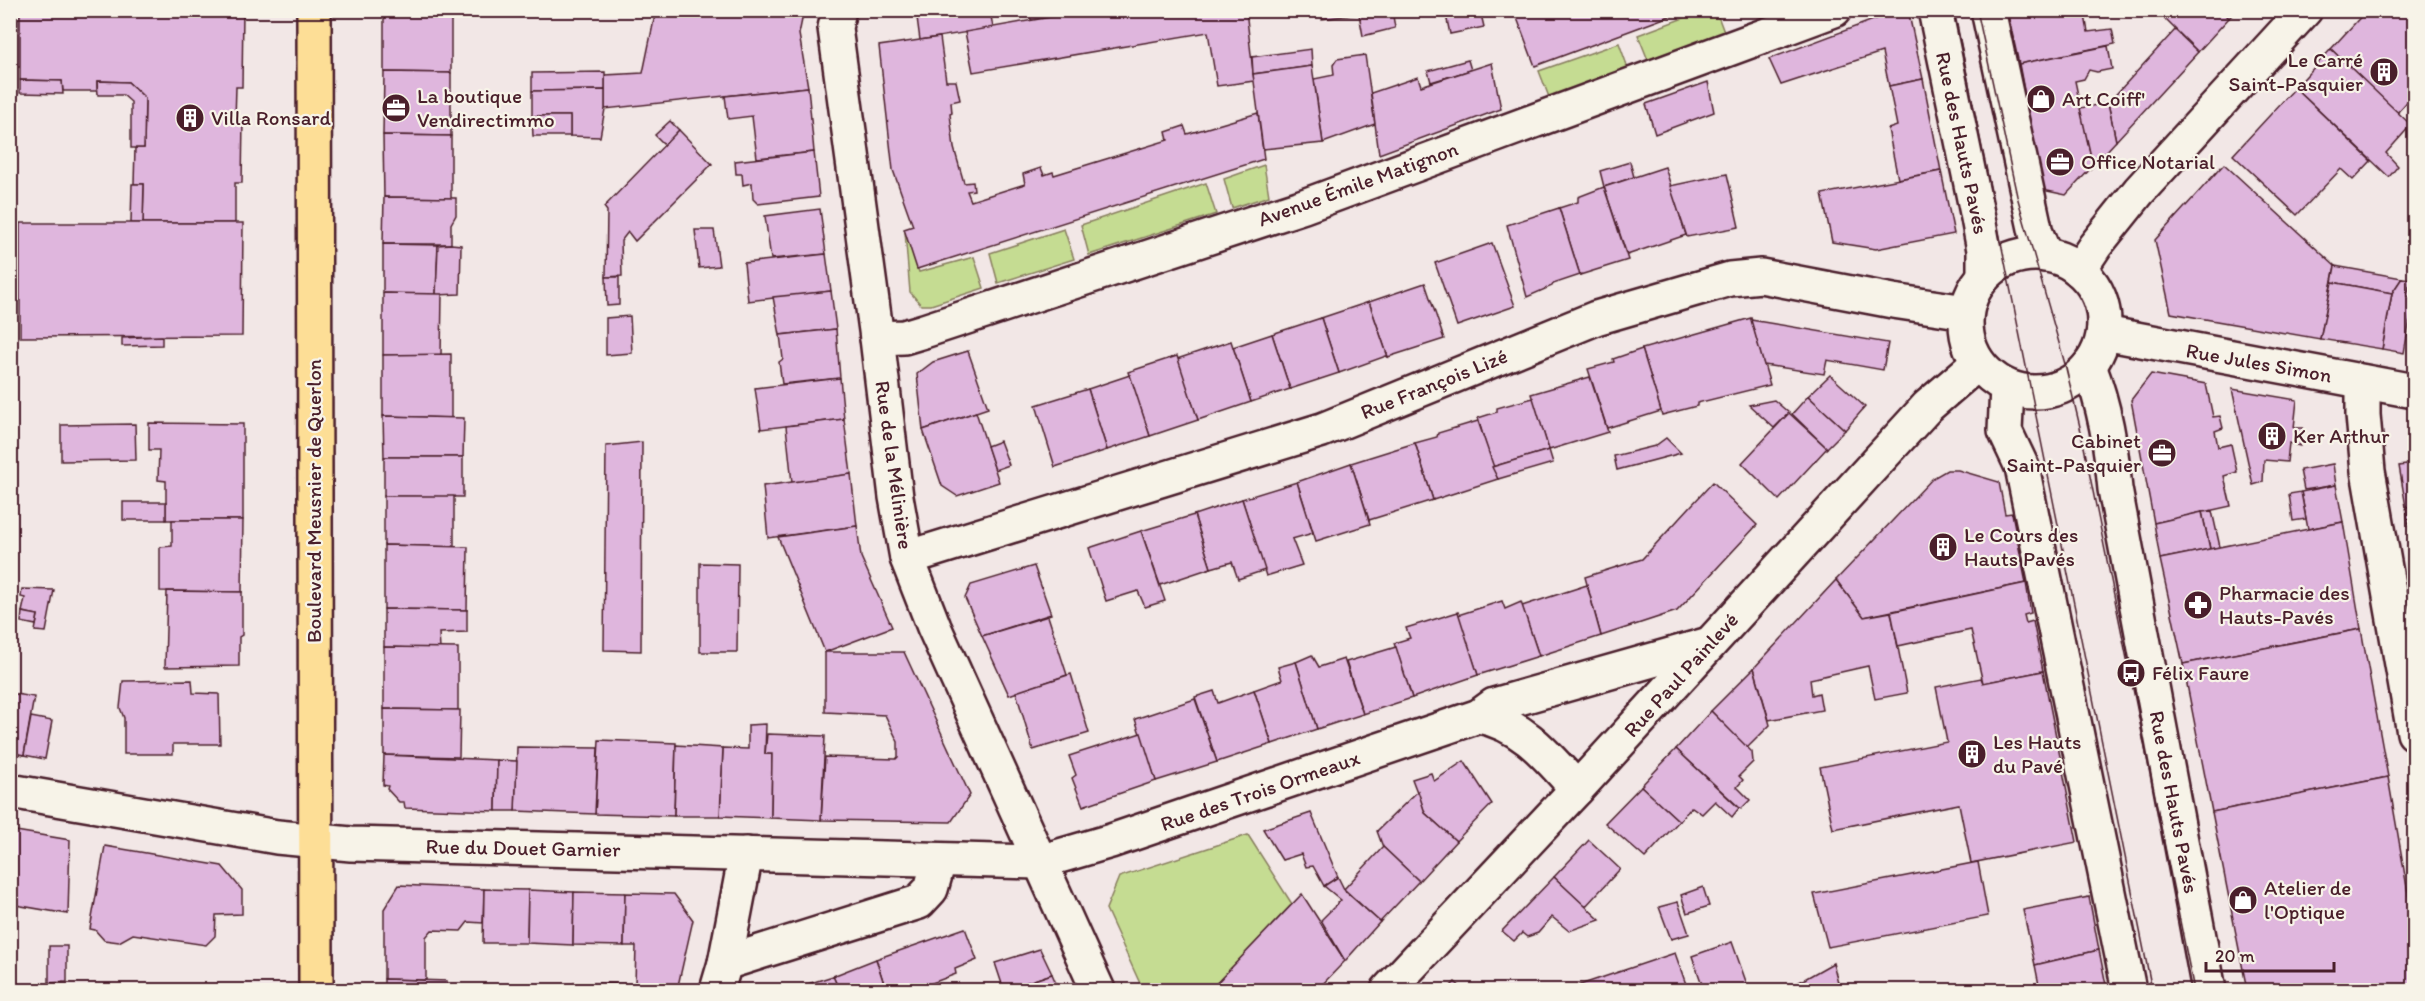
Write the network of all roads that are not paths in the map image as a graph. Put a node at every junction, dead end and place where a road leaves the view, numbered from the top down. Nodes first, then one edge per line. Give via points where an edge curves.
1 (314, 10) edge
2 (839, 10) edge
3 (1834, 10) edge
4 (1935, 10) edge
5 (1988, 10) edge
6 (2305, 10) edge
7 (2045, 255) junction
8 (2079, 270) junction
9 (1984, 276) junction
10 (1966, 312) junction
11 (2104, 333) junction
12 (877, 338) junction
13 (1978, 363) junction
14 (2089, 366) junction
15 (2363, 382) junction
16 (2007, 387) junction
17 (2415, 391) edge
18 (907, 558) junction
19 (1709, 644) junction
20 (1479, 716) junction
21 (2415, 733) edge
22 (1577, 789) junction
23 (10, 791) edge
24 (315, 840) junction
25 (746, 854) junction
26 (939, 861) junction
27 (1039, 862) junction
28 (721, 976) edge
29 (316, 990) edge
30 (1098, 990) edge
31 (1388, 990) edge
32 (2129, 990) edge
33 (2210, 990) edge

1 - 24 main road, Boulevard Meusnier de Querlon
2 - 12 street, Rue de la Mélinière via 836,28
3 - 12 street, Avenue Émile Matignon via 1304,206 904,337
4 - 9 street, Rue des Hauts Pavés via 1984,250
5 - 7 street via 2036,233
6 - 8 street via 2139,191
7 - 8 street
7 - 9 street via 2013,257
8 - 11 street via 2102,304
9 - 10 street
10 - 13 street via 1967,339
10 - 18 street, Rue François Lizé via 1761,276 1730,279 1596,318 1322,430
11 - 14 street
11 - 15 street, Rue Jules Simon
12 - 18 street, Rue de la Mélinière
13 - 16 street
13 - 19 street, Rue Paul Painlevé via 1928,406
14 - 16 street via 2077,378 2051,391
14 - 33 street, Rue des Hauts Pavés via 2108,425 2115,489
15 - 17 street, Rue Jules Simon
15 - 21 street via 2368,471
16 - 32 street via 2005,431 2022,467
18 - 27 street, Rue de la Mélinière
19 - 20 street, Rue des Trois Ormeaux via 1494,705
19 - 22 street, Rue Paul Painlevé
20 - 22 street via 1495,719 1527,737
20 - 27 street, Rue des Trois Ormeaux
22 - 31 street, Rue Paul Painlevé
23 - 24 street, Rue du Douet Garnier via 266,836
24 - 25 street, Rue du Douet Garnier
24 - 29 main road, Boulevard Meusnier de Querlon
25 - 26 street, Rue du Douet Garnier
25 - 28 street
26 - 27 street, Rue du Douet Garnier
26 - 28 street via 931,889 919,902
27 - 30 street, Rue de la Mélinière

